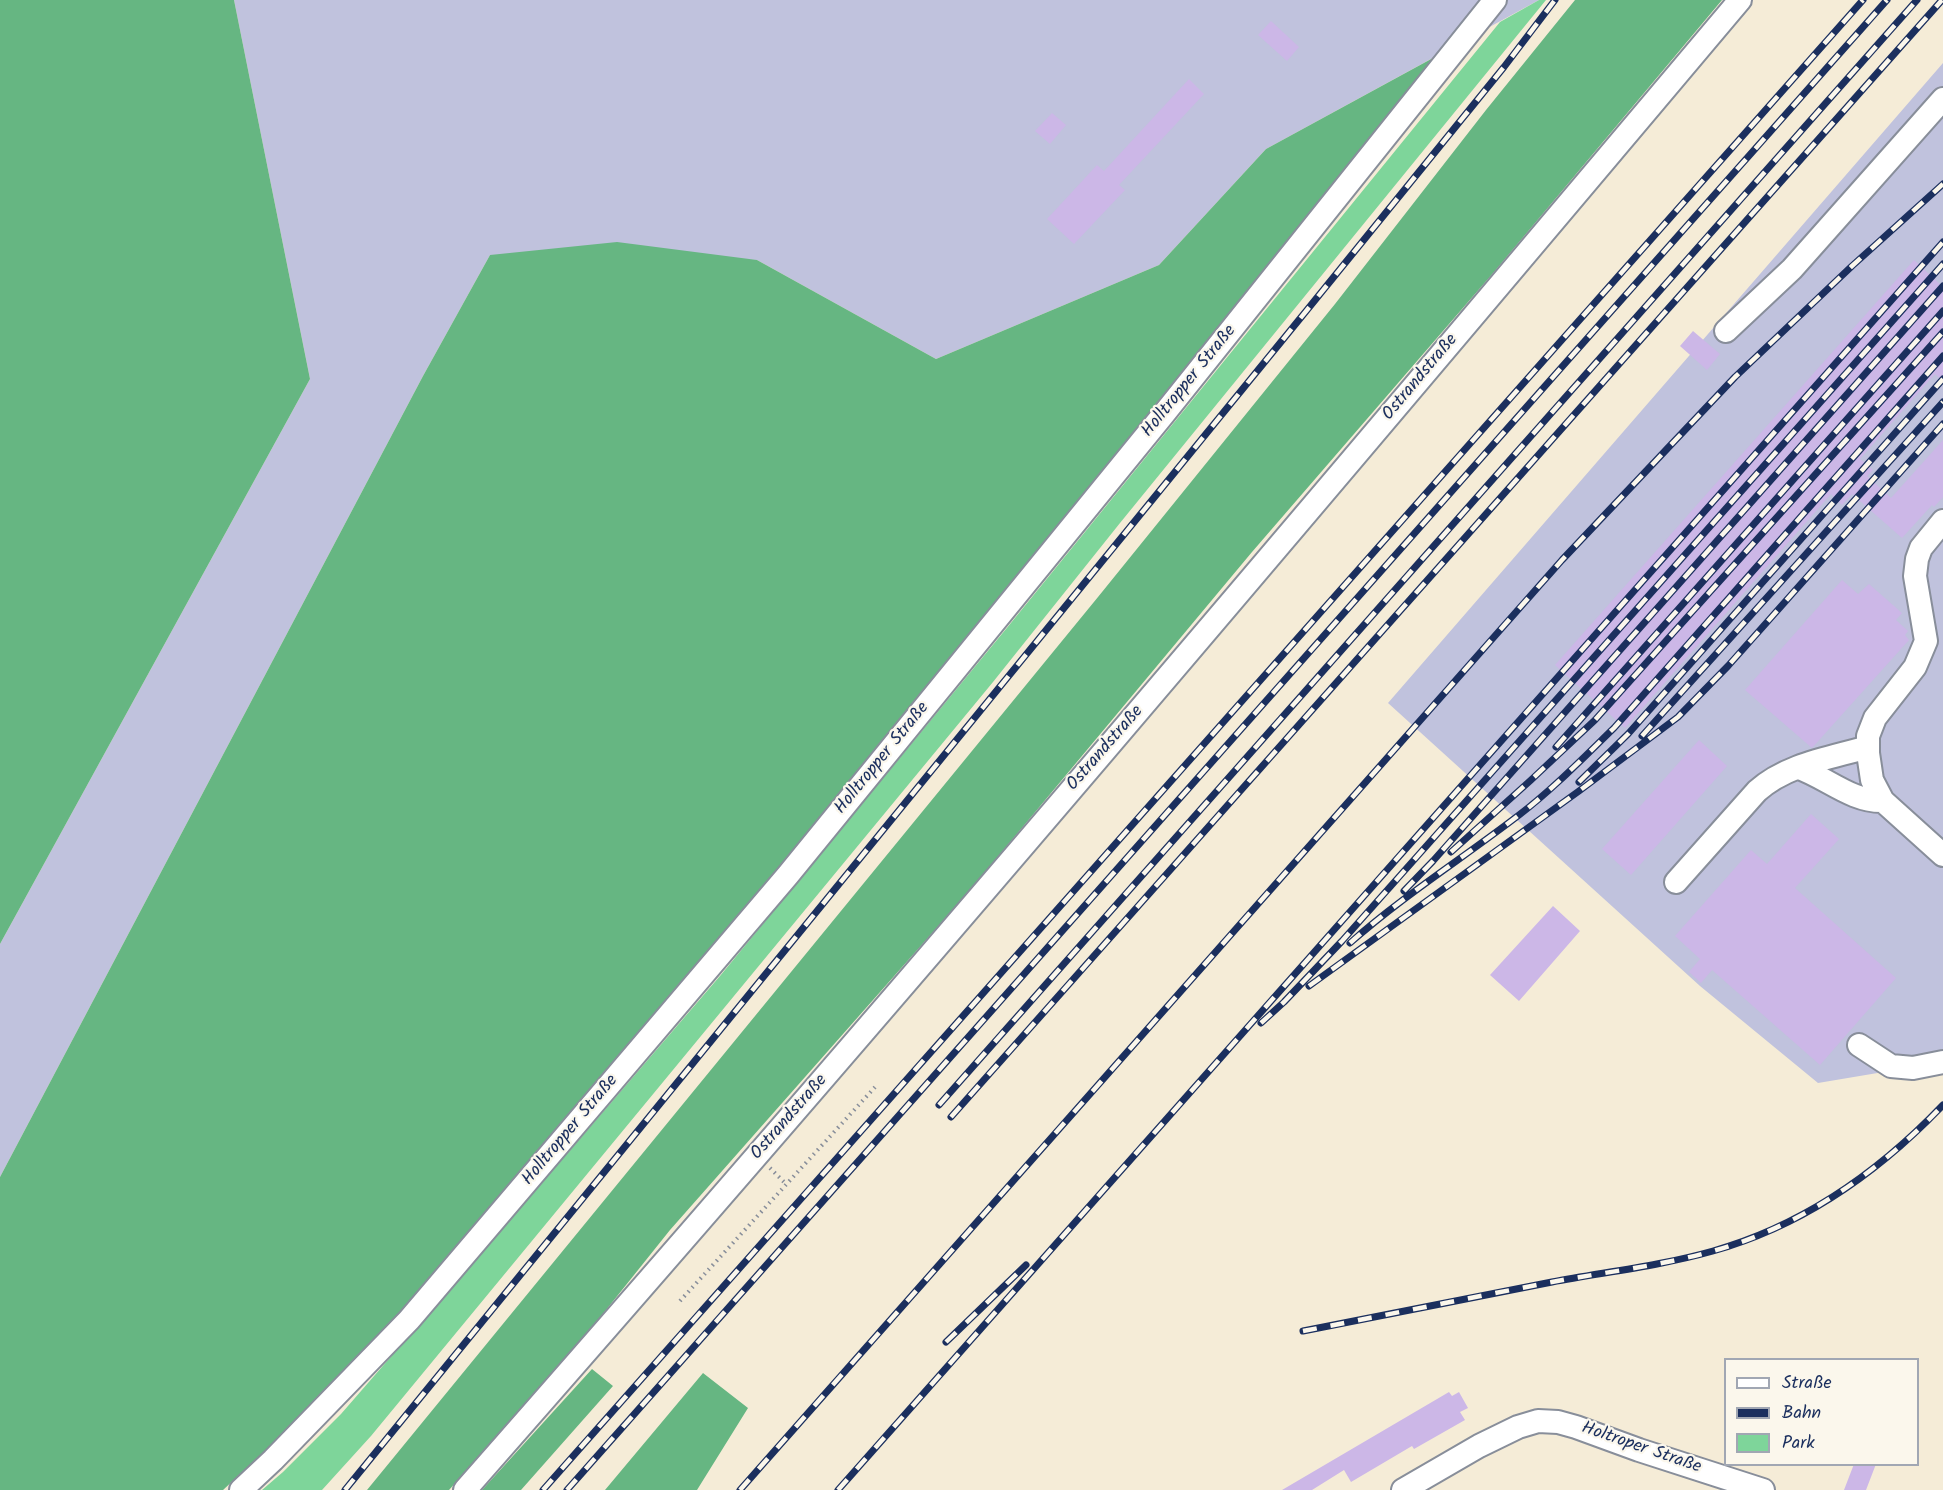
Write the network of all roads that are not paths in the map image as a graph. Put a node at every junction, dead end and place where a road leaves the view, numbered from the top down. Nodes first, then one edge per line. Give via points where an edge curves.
1 (1495, 0) edge
2 (1740, 0) edge
3 (1943, 99) edge
4 (1726, 331) dead end
5 (1943, 521) edge
6 (1868, 747) junction
7 (1798, 768) junction
8 (1883, 801) junction
9 (1943, 855) edge
10 (1676, 882) dead end
11 (1859, 1045) dead end
12 (1943, 1062) edge
13 (241, 1490) edge
14 (465, 1490) edge
15 (1403, 1490) edge
16 (1763, 1490) edge

1 - 13 street, Holltropper Straße via 781,884 409,1320
2 - 14 street, Ostrandstraße via 1272,555 699,1224
3 - 4 street via 1792,269
5 - 6 street via 1917,559 1915,576 1926,641 1915,667 1875,718
6 - 7 street
6 - 8 street via 1872,780
7 - 8 street via 1862,799
7 - 10 street via 1757,791
8 - 9 street
11 - 12 street via 1891,1066 1913,1068
15 - 16 street, Holtroper Straße via 1479,1446 1538,1421 1558,1422

